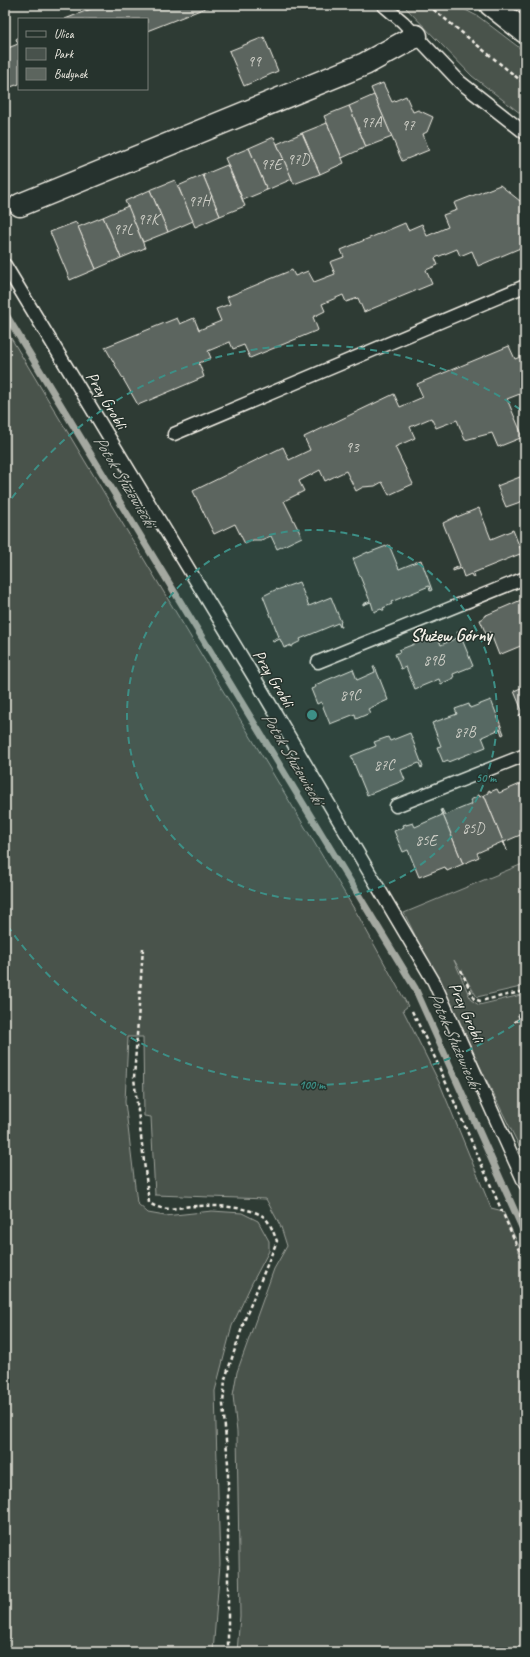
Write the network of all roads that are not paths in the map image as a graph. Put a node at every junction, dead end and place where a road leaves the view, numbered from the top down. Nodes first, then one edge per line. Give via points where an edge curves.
1 (383, 5) edge
2 (491, 5) edge
3 (525, 32) edge
4 (416, 36) junction
5 (525, 132) edge
6 (20, 205) dead end
7 (5, 265) edge
8 (525, 286) edge
9 (174, 434) dead end
10 (525, 578) edge
11 (318, 662) dead end
12 (525, 755) edge
13 (396, 806) dead end
14 (525, 1184) edge

1 - 4 lane
2 - 3 street
4 - 5 lane via 460,82
4 - 6 street via 365,64
7 - 14 lane, Przy Grobli via 257,682 434,982
8 - 9 lane
10 - 11 lane
12 - 13 lane

